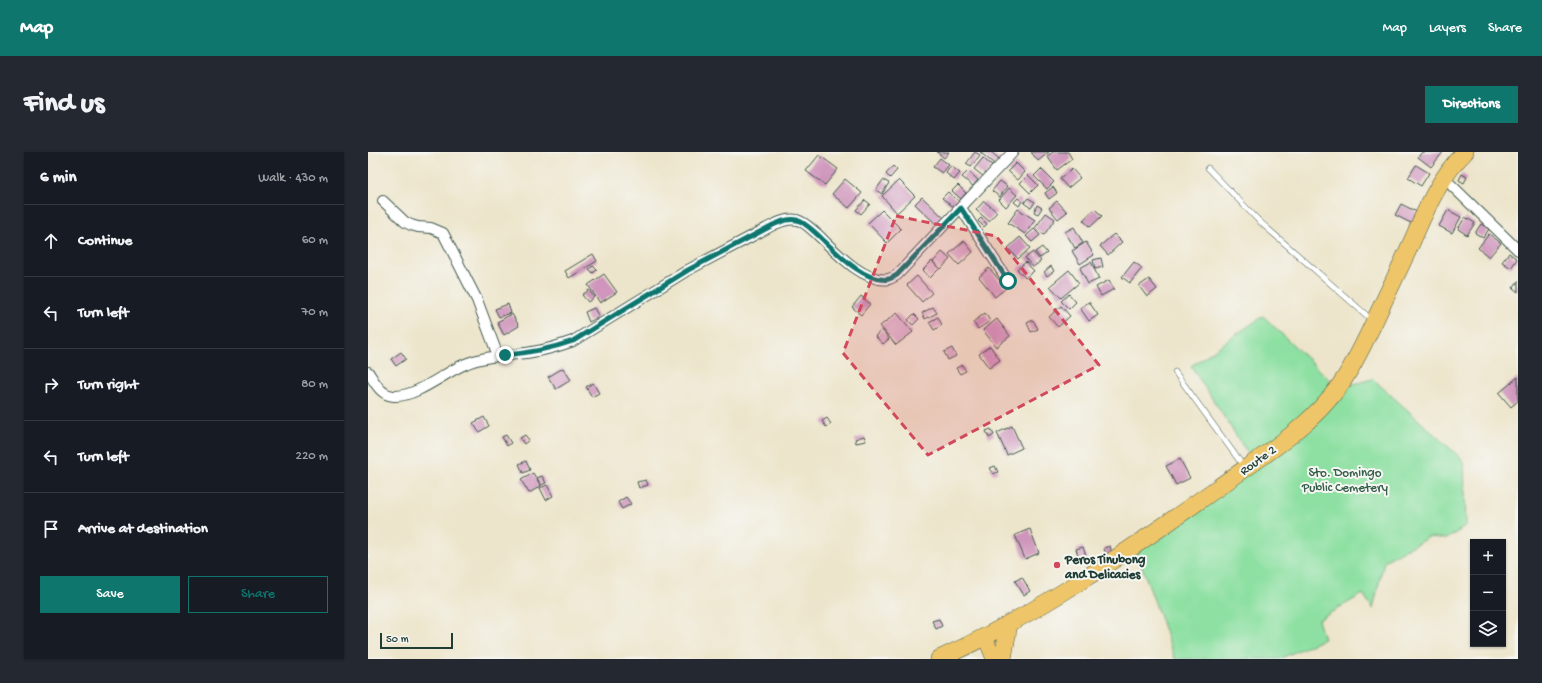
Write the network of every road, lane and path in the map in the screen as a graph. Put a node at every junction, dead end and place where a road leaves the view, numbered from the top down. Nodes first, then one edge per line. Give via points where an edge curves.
1 (1014, 152) edge
2 (1458, 154) edge
3 (1208, 168) dead end
4 (1444, 178) junction
5 (383, 201) dead end
6 (961, 208) junction
7 (1518, 250) edge
8 (1008, 281) dead end
9 (1374, 322) junction
10 (498, 356) junction
11 (368, 372) edge
12 (1175, 372) dead end
13 (1244, 468) junction
14 (1010, 623) junction
15 (982, 638) junction
16 (949, 657) edge
17 (985, 659) edge
18 (994, 659) edge
19 (1003, 659) edge

1 - 6 street
2 - 4 highway, Route 2
3 - 9 lane via 1259,221
4 - 7 street
4 - 9 highway, Route 2 via 1425,212
5 - 10 street via 405,222 443,233 477,300
6 - 8 street
6 - 10 street via 897,275 888,279 863,274 806,225 796,220 785,220 688,270 573,341 530,353
9 - 13 highway, Route 2 via 1357,358 1339,386 1317,412
10 - 11 street via 464,365 401,396 380,390
12 - 13 lane
13 - 14 highway, Route 2 via 1086,579
14 - 15 highway, Route 2
14 - 19 highway
15 - 16 highway, Route 2
15 - 17 main road
15 - 18 main road

